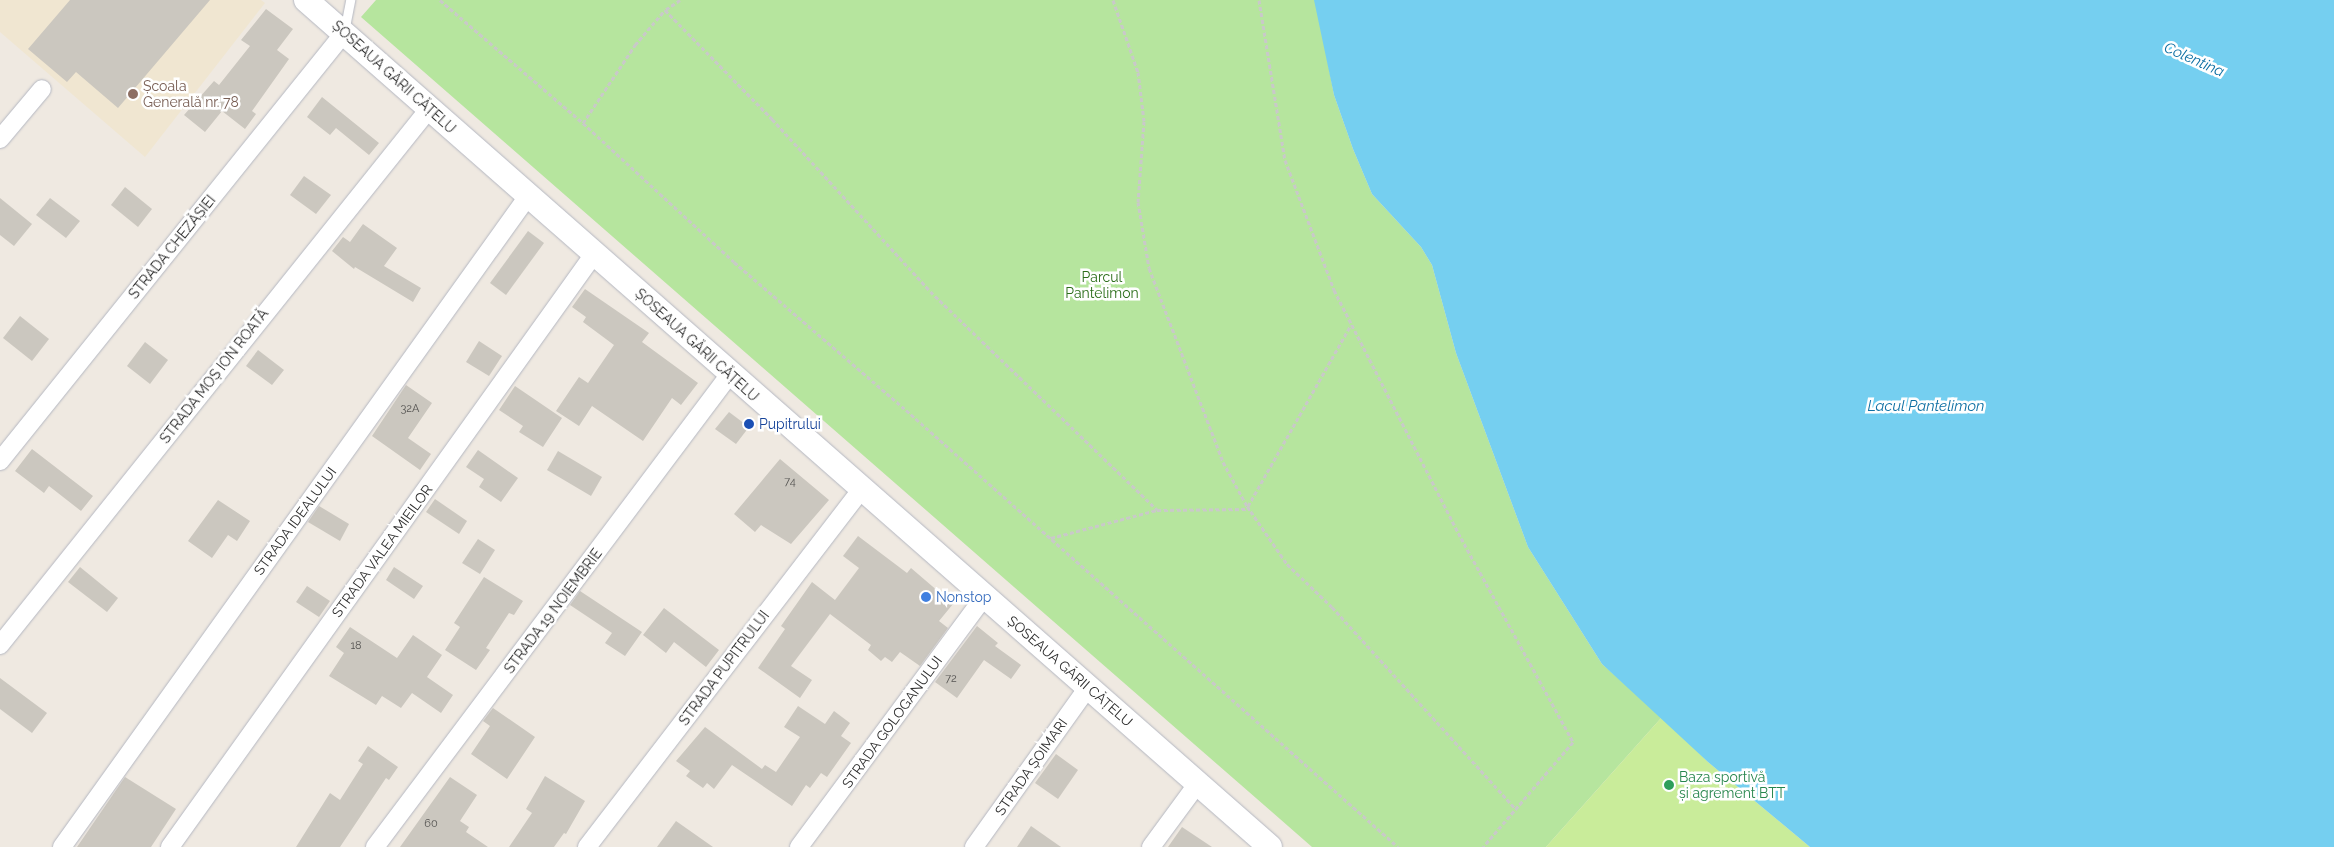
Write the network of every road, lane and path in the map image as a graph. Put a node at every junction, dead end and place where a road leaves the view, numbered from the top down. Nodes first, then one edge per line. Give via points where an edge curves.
1 (306, 0) edge
2 (350, 0) edge
3 (440, 0) edge
4 (680, 0) edge
5 (1113, 0) edge
6 (1259, 0) edge
7 (665, 10) junction
8 (344, 33) junction
9 (42, 89) dead end
10 (429, 108) junction
11 (583, 123) junction
12 (0, 139) edge
13 (528, 196) junction
14 (594, 254) junction
15 (1352, 324) junction
16 (730, 374) junction
17 (0, 461) edge
18 (862, 489) junction
19 (1248, 508) junction
20 (1157, 510) junction
21 (1050, 538) junction
22 (984, 597) junction
23 (0, 645) edge
24 (1088, 687) junction
25 (1198, 783) junction
26 (1516, 809) junction
27 (62, 847) edge
28 (170, 847) edge
29 (376, 847) edge
30 (587, 847) edge
31 (799, 847) edge
32 (974, 847) edge
33 (1151, 847) edge
34 (1270, 847) edge
35 (1398, 847) edge
36 (1483, 847) edge

1 - 8 main road, ȘOSEAUA GĂRII CĂȚELU
2 - 8 lane
3 - 11 path
4 - 7 path
5 - 19 path via 1138,72 1144,121 1138,202 1148,268 1223,462
6 - 15 path via 1285,160 1334,290
7 - 11 path via 635,45
7 - 20 path via 772,119 935,296
8 - 10 main road, ȘOSEAUA GĂRII CĂȚELU
8 - 17 street, STRADA CHEZĂȘIEI
9 - 12 street
10 - 13 main road, ȘOSEAUA GĂRII CĂȚELU
10 - 23 street, STRADA MOȘ ION ROATĂ
11 - 21 path via 734,262
13 - 14 main road, ȘOSEAUA GĂRII CĂȚELU
13 - 27 street, STRADA IDEALULUI
14 - 16 main road, ȘOSEAUA GĂRII CĂȚELU
14 - 28 street, STRADA VALEA MIEILOR
15 - 19 path
15 - 26 path via 1572,742
16 - 18 main road, ȘOSEAUA GĂRII CĂȚELU
16 - 29 street, STRADA 19 NOIEMBRIE
18 - 22 main road, ȘOSEAUA GĂRII CĂȚELU
18 - 30 street, STRADA PUPITRULUI
19 - 20 path
19 - 26 path via 1287,564 1332,607
20 - 21 path
21 - 35 path
22 - 24 main road, ȘOSEAUA GĂRII CĂȚELU
22 - 31 street, STRADA GOLOGANULUI
24 - 25 main road, ȘOSEAUA GĂRII CĂȚELU
24 - 32 street, STRADA ȘOIMARI
25 - 33 street
25 - 34 main road, ȘOSEAUA GĂRII CĂȚELU
26 - 36 path

